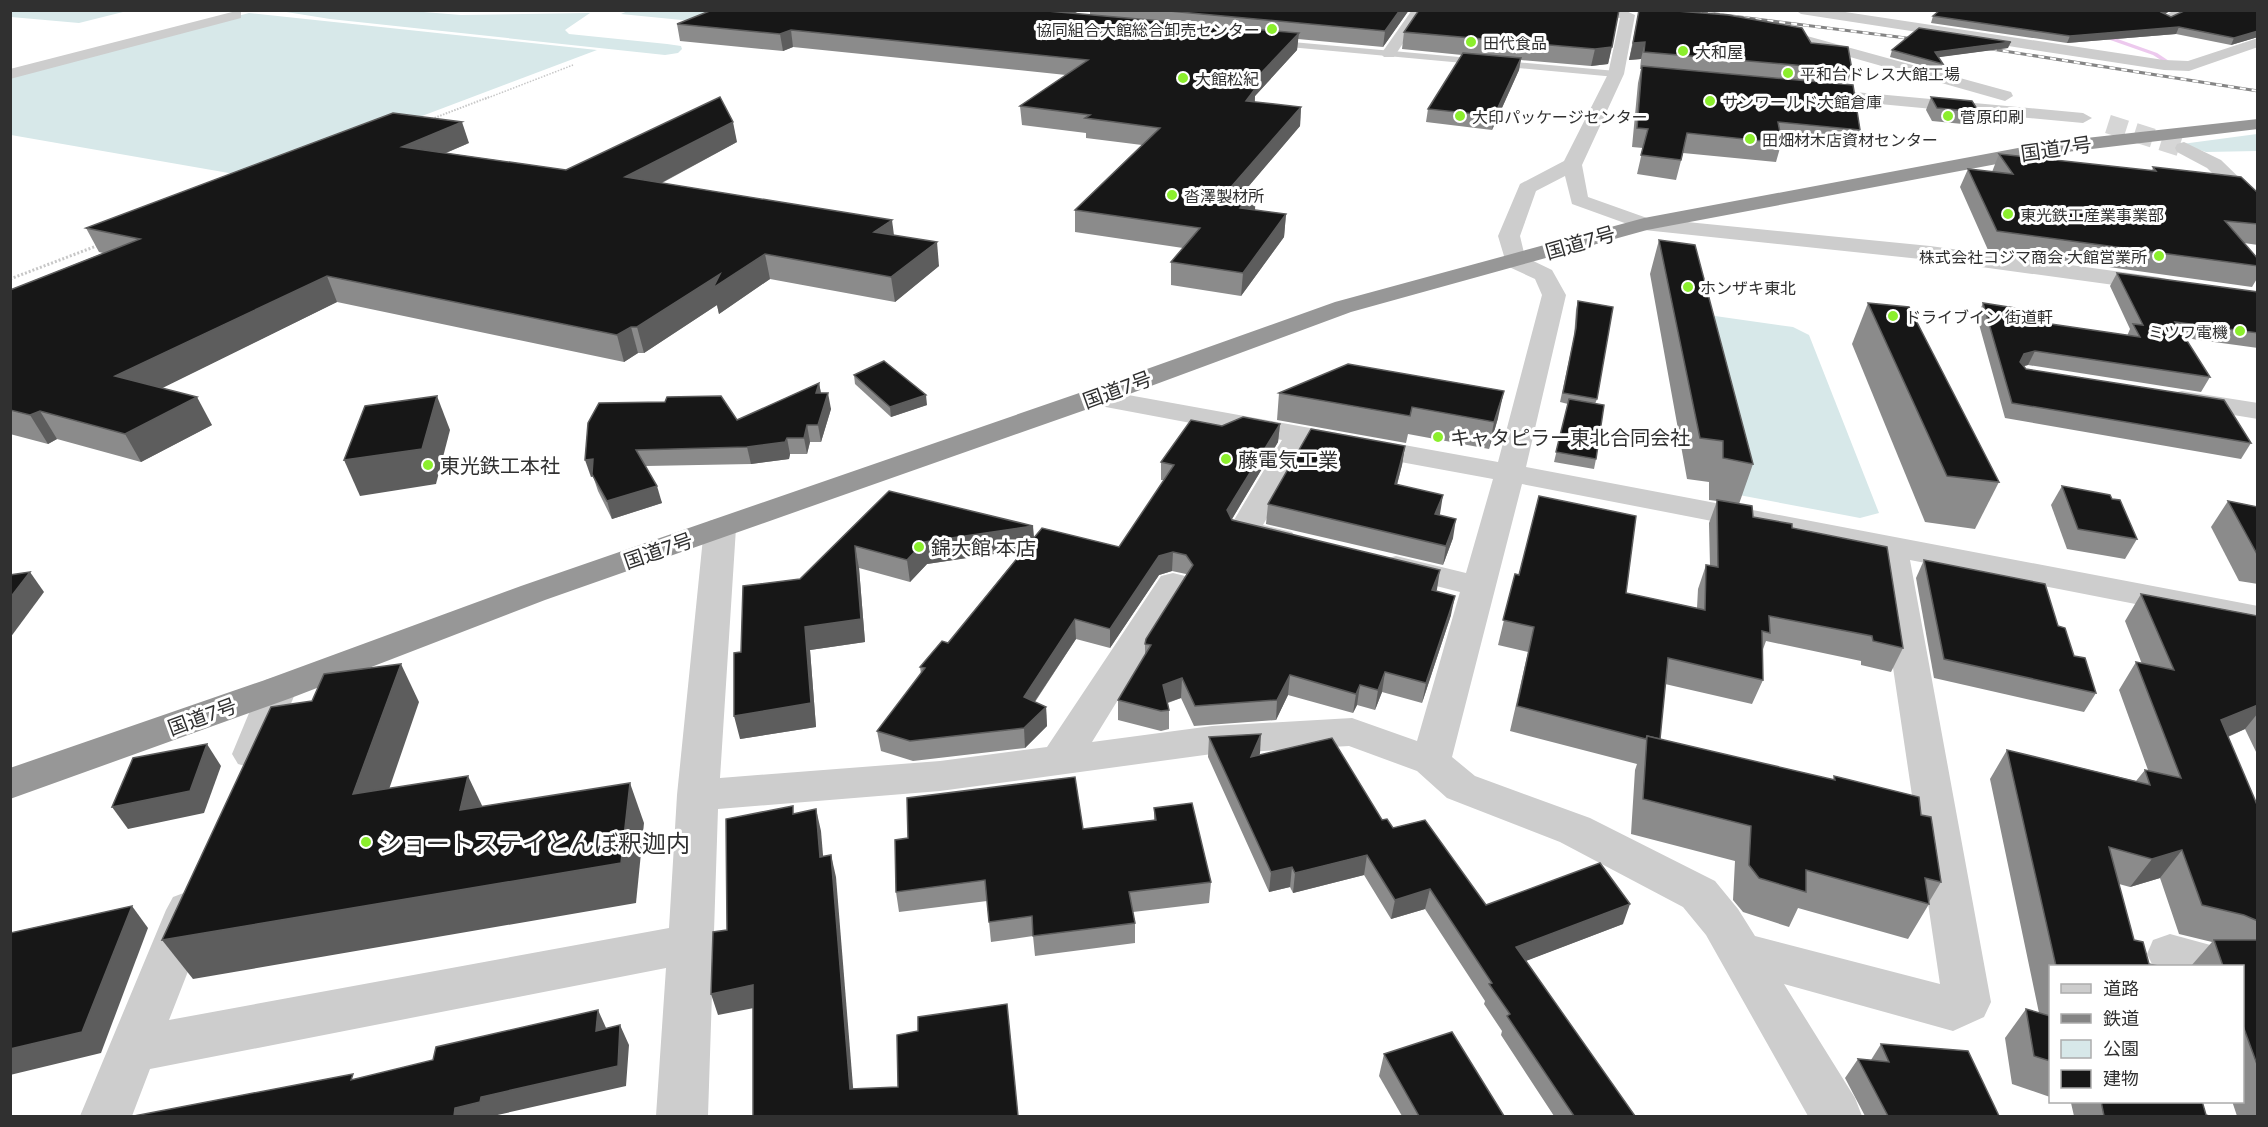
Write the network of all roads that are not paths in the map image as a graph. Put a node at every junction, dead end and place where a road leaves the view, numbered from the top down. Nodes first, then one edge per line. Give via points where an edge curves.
1 (1419, 10) edge
2 (1577, 10) edge
3 (2190, 10) edge
4 (1802, 11) edge
5 (236, 15) dead end
6 (2167, 18) edge
7 (1751, 30) edge
8 (1791, 36) junction
9 (1259, 42) edge
10 (2258, 42) edge
11 (1389, 54) junction
12 (10, 74) edge
13 (1621, 75) junction
14 (1791, 91) edge
15 (2083, 118) junction
16 (2100, 122) tunnel mouth
17 (2258, 124) edge
18 (2184, 148) tunnel mouth
19 (1572, 165) junction
20 (2258, 208) edge
21 (1644, 224) junction
22 (1515, 261) junction
23 (2176, 286) edge
24 (2154, 395) edge
25 (1095, 397) junction
26 (2258, 411) edge
27 (1300, 434) junction
28 (1510, 472) junction
29 (720, 528) junction
30 (1311, 546) edge
31 (1890, 546) junction
32 (1367, 559) edge
33 (1173, 583) dead end
34 (1479, 586) junction
35 (2258, 617) edge
36 (278, 689) junction
37 (1059, 760) junction
38 (1431, 761) junction
39 (10, 784) edge
40 (238, 787) edge
41 (698, 795) junction
42 (203, 875) edge
43 (691, 943) junction
44 (1738, 951) junction
45 (2170, 954) dead end
46 (2215, 965) edge
47 (132, 1050) junction
48 (106, 1116) edge
49 (682, 1116) edge
50 (1836, 1116) edge

1 - 11 street
2 - 13 street via 1634,16
3 - 6 street
4 - 8 street via 1792,20
4 - 10 street via 2164,65 2189,66
5 - 12 street
7 - 8 street
8 - 15 street
9 - 11 lane
11 - 13 lane
13 - 19 street
14 - 15 street
15 - 16 street
17 - 21 highway, 国道7号 via 2050,148
18 - 20 street via 2214,164
19 - 21 street via 1579,200
19 - 22 street via 1527,188 1509,237
21 - 22 highway, 国道7号
21 - 23 street via 1930,253
22 - 25 highway, 国道7号 via 1343,307
22 - 28 street via 1544,275 1554,295
24 - 26 street
25 - 27 street
25 - 29 highway, 国道7号
27 - 28 street
27 - 30 street via 1244,530
28 - 31 street
28 - 34 street
29 - 36 highway, 国道7号 via 532,593
29 - 41 street
31 - 35 street
31 - 44 street via 1967,1002 1953,1009
32 - 34 street
33 - 37 street
34 - 38 street
36 - 39 highway, 国道7号
36 - 40 street
37 - 38 street via 1212,740 1352,732
37 - 41 street via 940,776
38 - 44 street via 1461,787 1575,830 1699,894 1722,922
41 - 43 street
42 - 47 street
43 - 47 street
43 - 49 street
44 - 50 street
45 - 46 street
47 - 48 street

